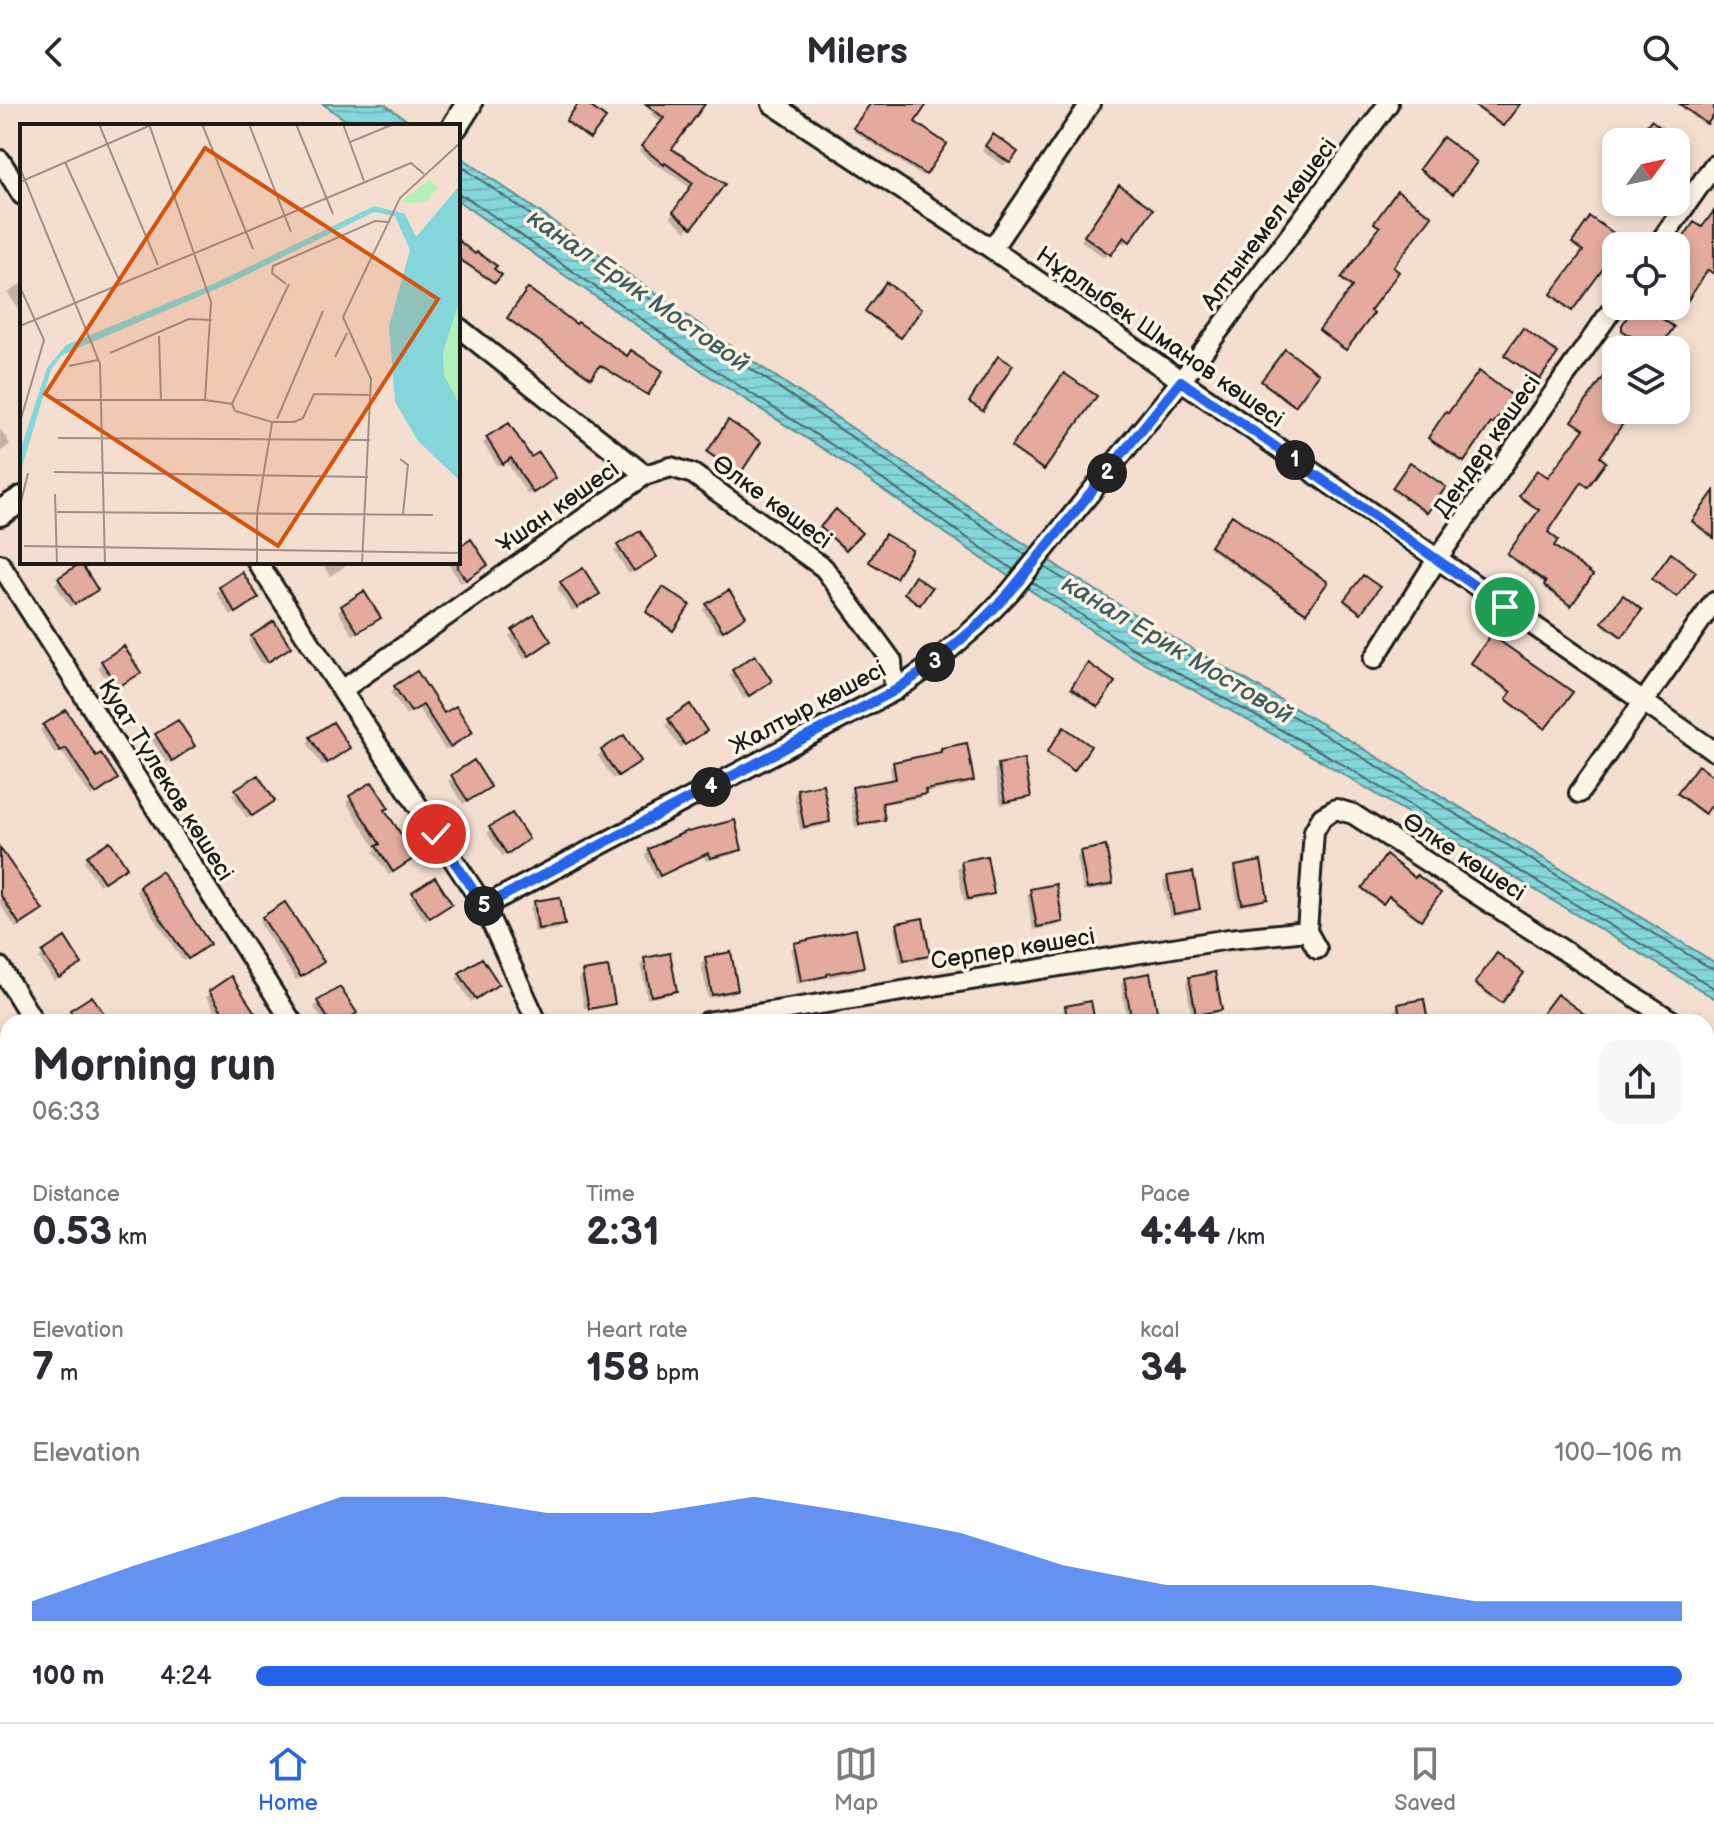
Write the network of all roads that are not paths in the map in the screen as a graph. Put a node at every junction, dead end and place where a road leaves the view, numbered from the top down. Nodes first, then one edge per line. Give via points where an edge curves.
1 (469, 104) edge
2 (772, 104) edge
3 (1090, 104) edge
4 (1388, 104) edge
5 (793, 110) edge
6 (456, 124) edge
7 (0, 160) edge
8 (1714, 165) edge
9 (20, 192) edge
10 (1667, 232) edge
11 (992, 249) junction
12 (1605, 320) edge
13 (460, 329) edge
14 (1181, 381) junction
15 (645, 475) junction
16 (20, 500) edge
17 (0, 513) edge
18 (1068, 522) joint
19 (1437, 559) junction
20 (0, 564) edge
21 (258, 564) edge
22 (1714, 602) edge
23 (1374, 659) dead end
24 (342, 690) junction
25 (894, 691) junction
26 (1643, 702) junction
27 (1714, 751) edge
28 (1579, 793) dead end
29 (484, 906) junction
30 (1307, 931) junction
31 (1317, 949) dead end
32 (0, 967) edge
33 (29, 1014) edge
34 (287, 1014) edge
35 (533, 1014) edge
36 (757, 1014) edge
37 (1662, 1014) edge

1 - 6 main road
2 - 5 street, Нұрлыбек Шманов көшесі
3 - 11 street
4 - 14 street, Алтынемел көшесі
5 - 11 street, Нұрлыбек Шманов көшесі
7 - 9 street
8 - 10 street
11 - 14 street, Нұрлыбек Шманов көшесі
12 - 19 street, Дендер көшесі
13 - 15 street
14 - 18 street, Алтынемел көшесі
14 - 19 street, Нұрлыбек Шманов көшесі
15 - 24 street, Ұшан көшесі
15 - 25 street, Өлке көшесі via 671,467 693,474 824,568 892,661
16 - 17 main road
18 - 25 street, Жалтыр көшесі via 978,625
19 - 23 street, Дендер көшесі
19 - 26 street, Нұрлыбек Шманов көшесі
20 - 34 street, Қуат Түлеков көшесі
21 - 24 street
22 - 26 street
24 - 29 street
25 - 29 street, Жалтыр көшесі
26 - 27 street, Нұрлыбек Шманов көшесі
26 - 28 street
29 - 35 street
30 - 31 street
30 - 36 street, Серпер көшесі
30 - 37 street, Өлке көшесі via 1314,831 1322,817 1336,809 1345,811
32 - 33 street

